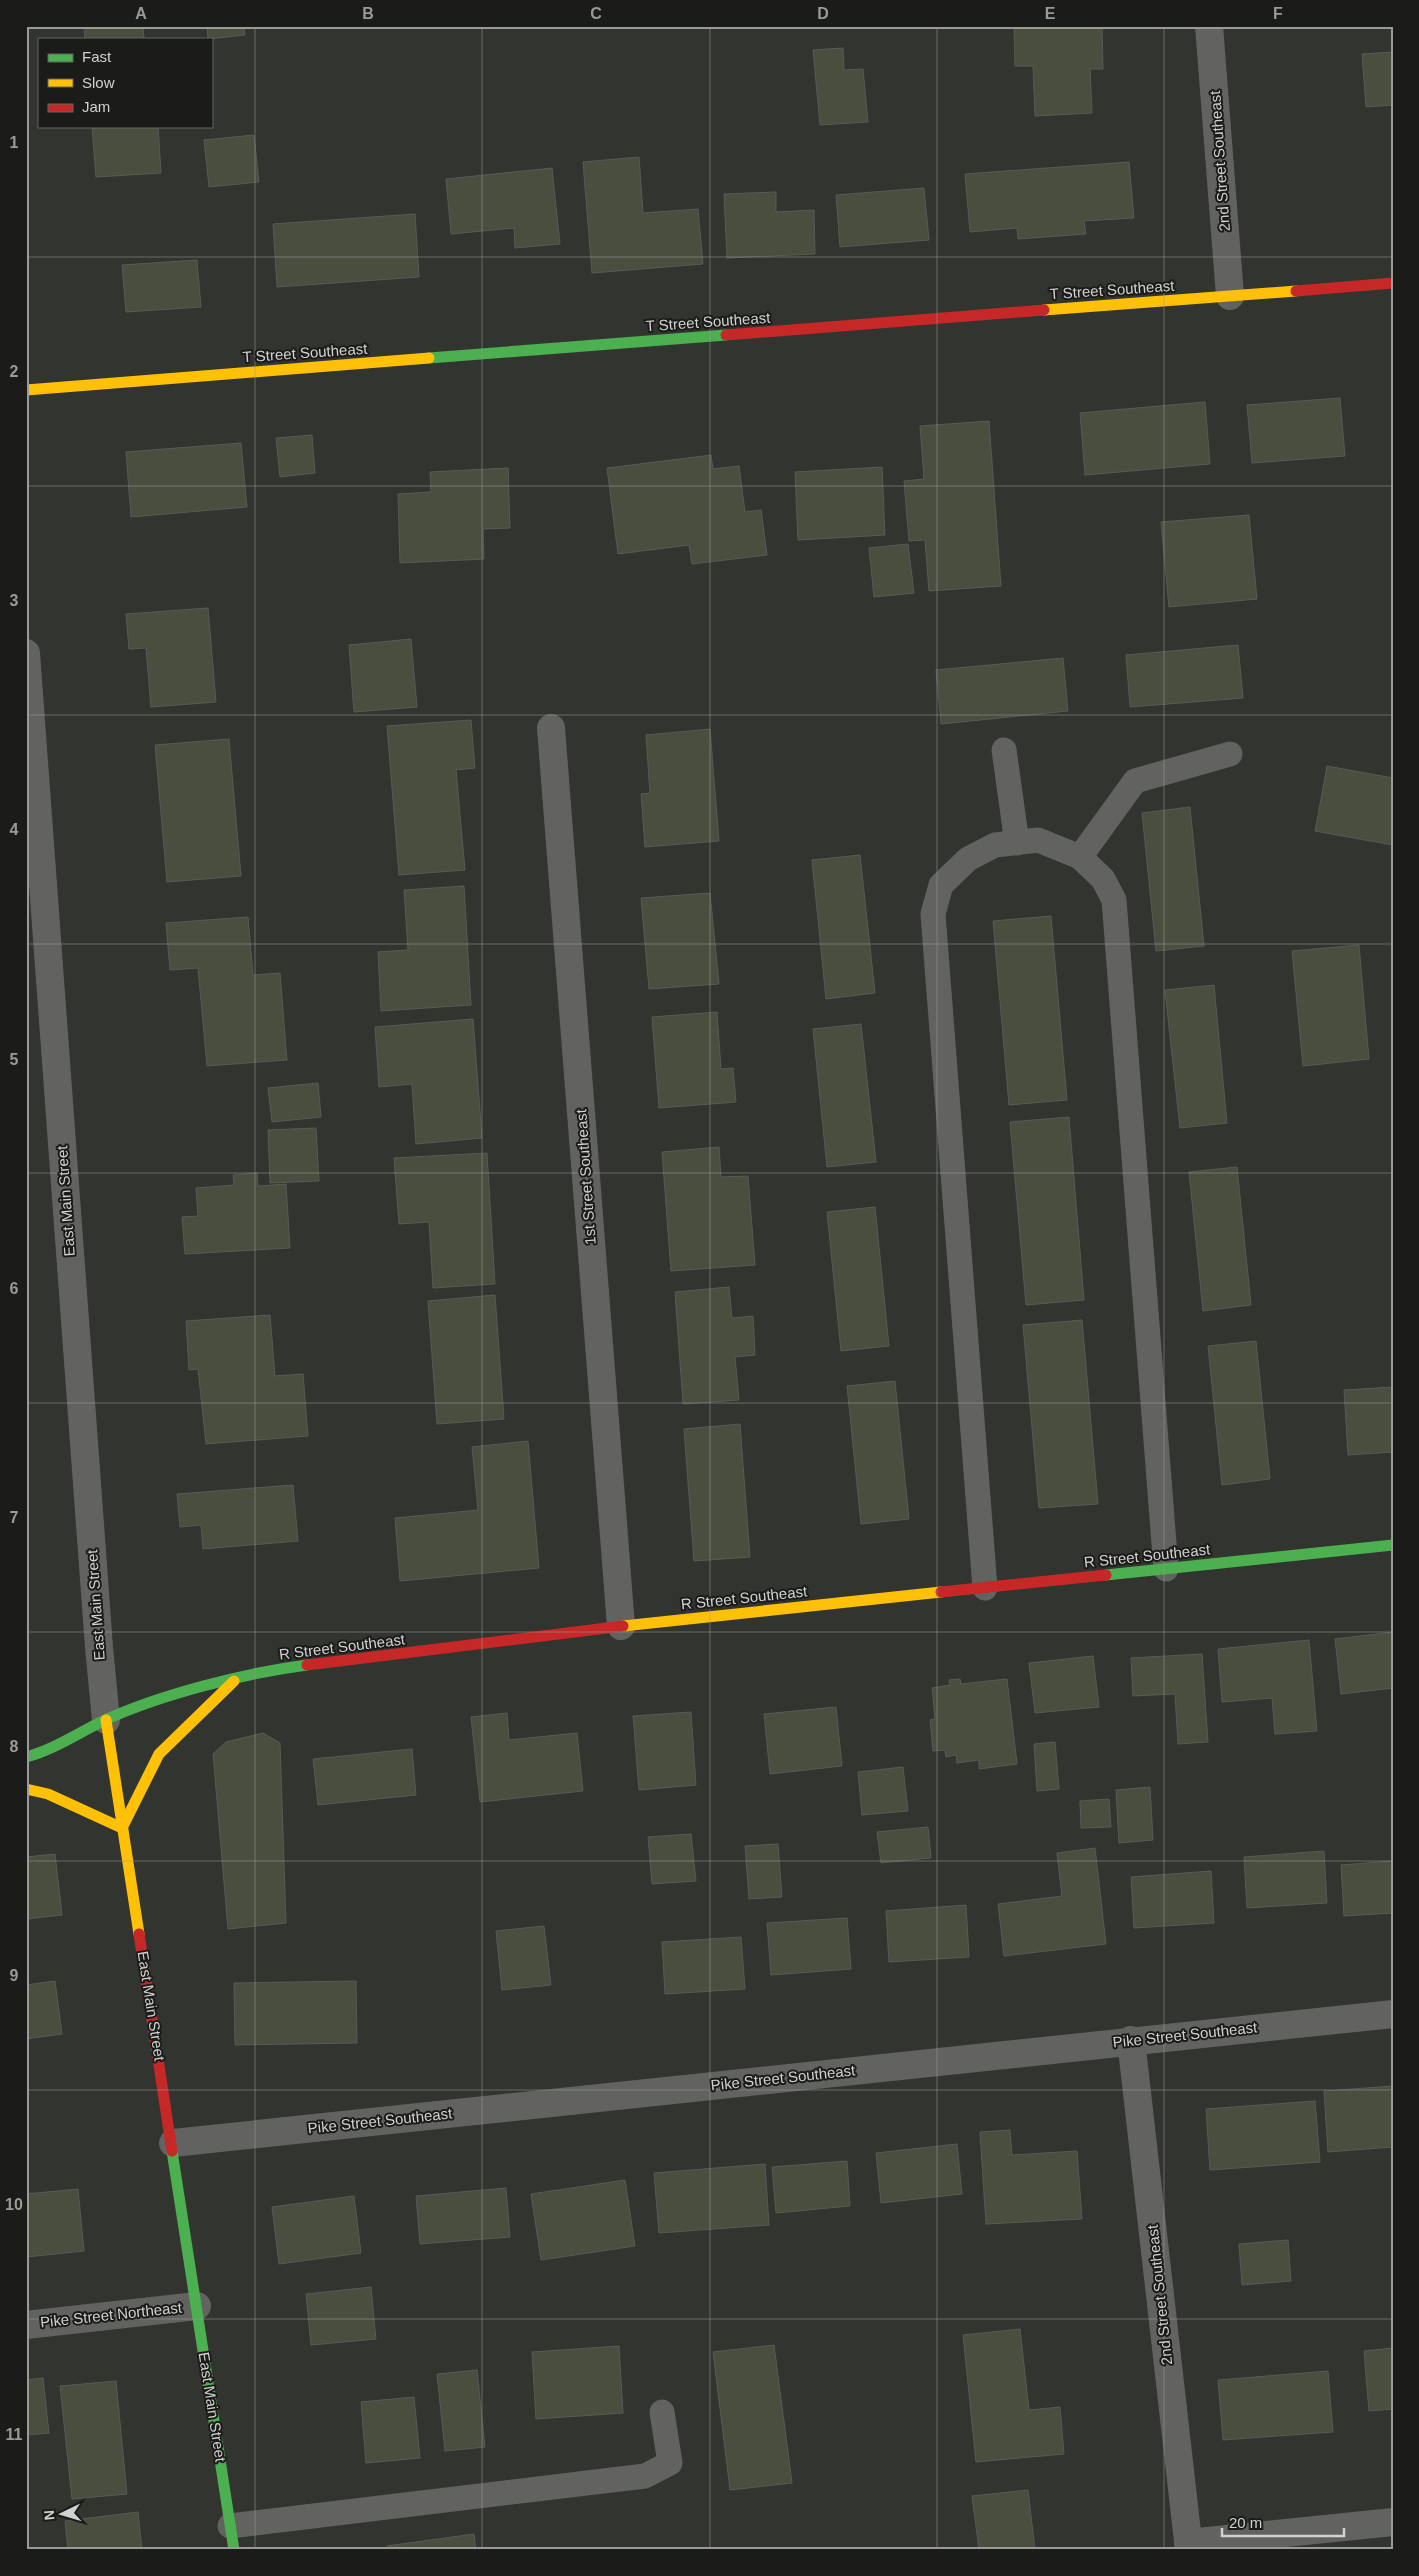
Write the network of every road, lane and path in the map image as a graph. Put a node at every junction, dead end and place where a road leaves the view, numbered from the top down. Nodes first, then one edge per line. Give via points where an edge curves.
1 (1209, 26) edge
2 (1393, 283) edge
3 (1230, 296) junction
4 (26, 390) edge
5 (26, 653) edge
6 (550, 728) dead end
7 (1004, 750) dead end
8 (1230, 754) dead end
9 (1017, 843) junction
10 (1080, 857) junction
11 (1393, 1545) edge
12 (1166, 1569) junction
13 (985, 1588) junction
14 (621, 1626) junction
15 (234, 1680) junction
16 (106, 1720) junction
17 (26, 1757) edge
18 (26, 1789) edge
19 (122, 1828) junction
20 (1393, 2014) edge
21 (1131, 2040) junction
22 (173, 2144) junction
23 (197, 2306) junction
24 (26, 2325) edge
25 (662, 2412) dead end
26 (1393, 2522) edge
27 (232, 2538) edge
28 (1189, 2546) edge

1 - 3 street, 2nd Street Southeast
2 - 3 main road, T Street Southeast
3 - 4 main road, T Street Southeast
5 - 16 street, East Main Street via 98,1647
6 - 14 street, 1st Street Southeast
7 - 9 lane
8 - 10 lane via 1136,780
9 - 10 lane via 1038,840
9 - 13 lane via 995,846 968,859 941,885 933,914
10 - 12 lane via 1103,879 1114,900
11 - 12 main road, R Street Southeast
12 - 13 main road, R Street Southeast
13 - 14 main road, R Street Southeast
14 - 15 main road, R Street Southeast via 286,1668
15 - 16 main road, R Street Southeast via 180,1693
15 - 19 main road via 159,1754
16 - 17 main road, R Street Southeast via 45,1752
16 - 19 main road, East Main Street
18 - 19 main road via 48,1794
19 - 22 main road, East Main Street
20 - 21 street, Pike Street Southeast
21 - 22 street, Pike Street Southeast
21 - 28 street, 2nd Street Southeast
22 - 23 main road, East Main Street
23 - 24 street, Pike Street Northeast
23 - 27 main road, East Main Street
25 - 27 lane via 670,2464 645,2476
26 - 28 street

